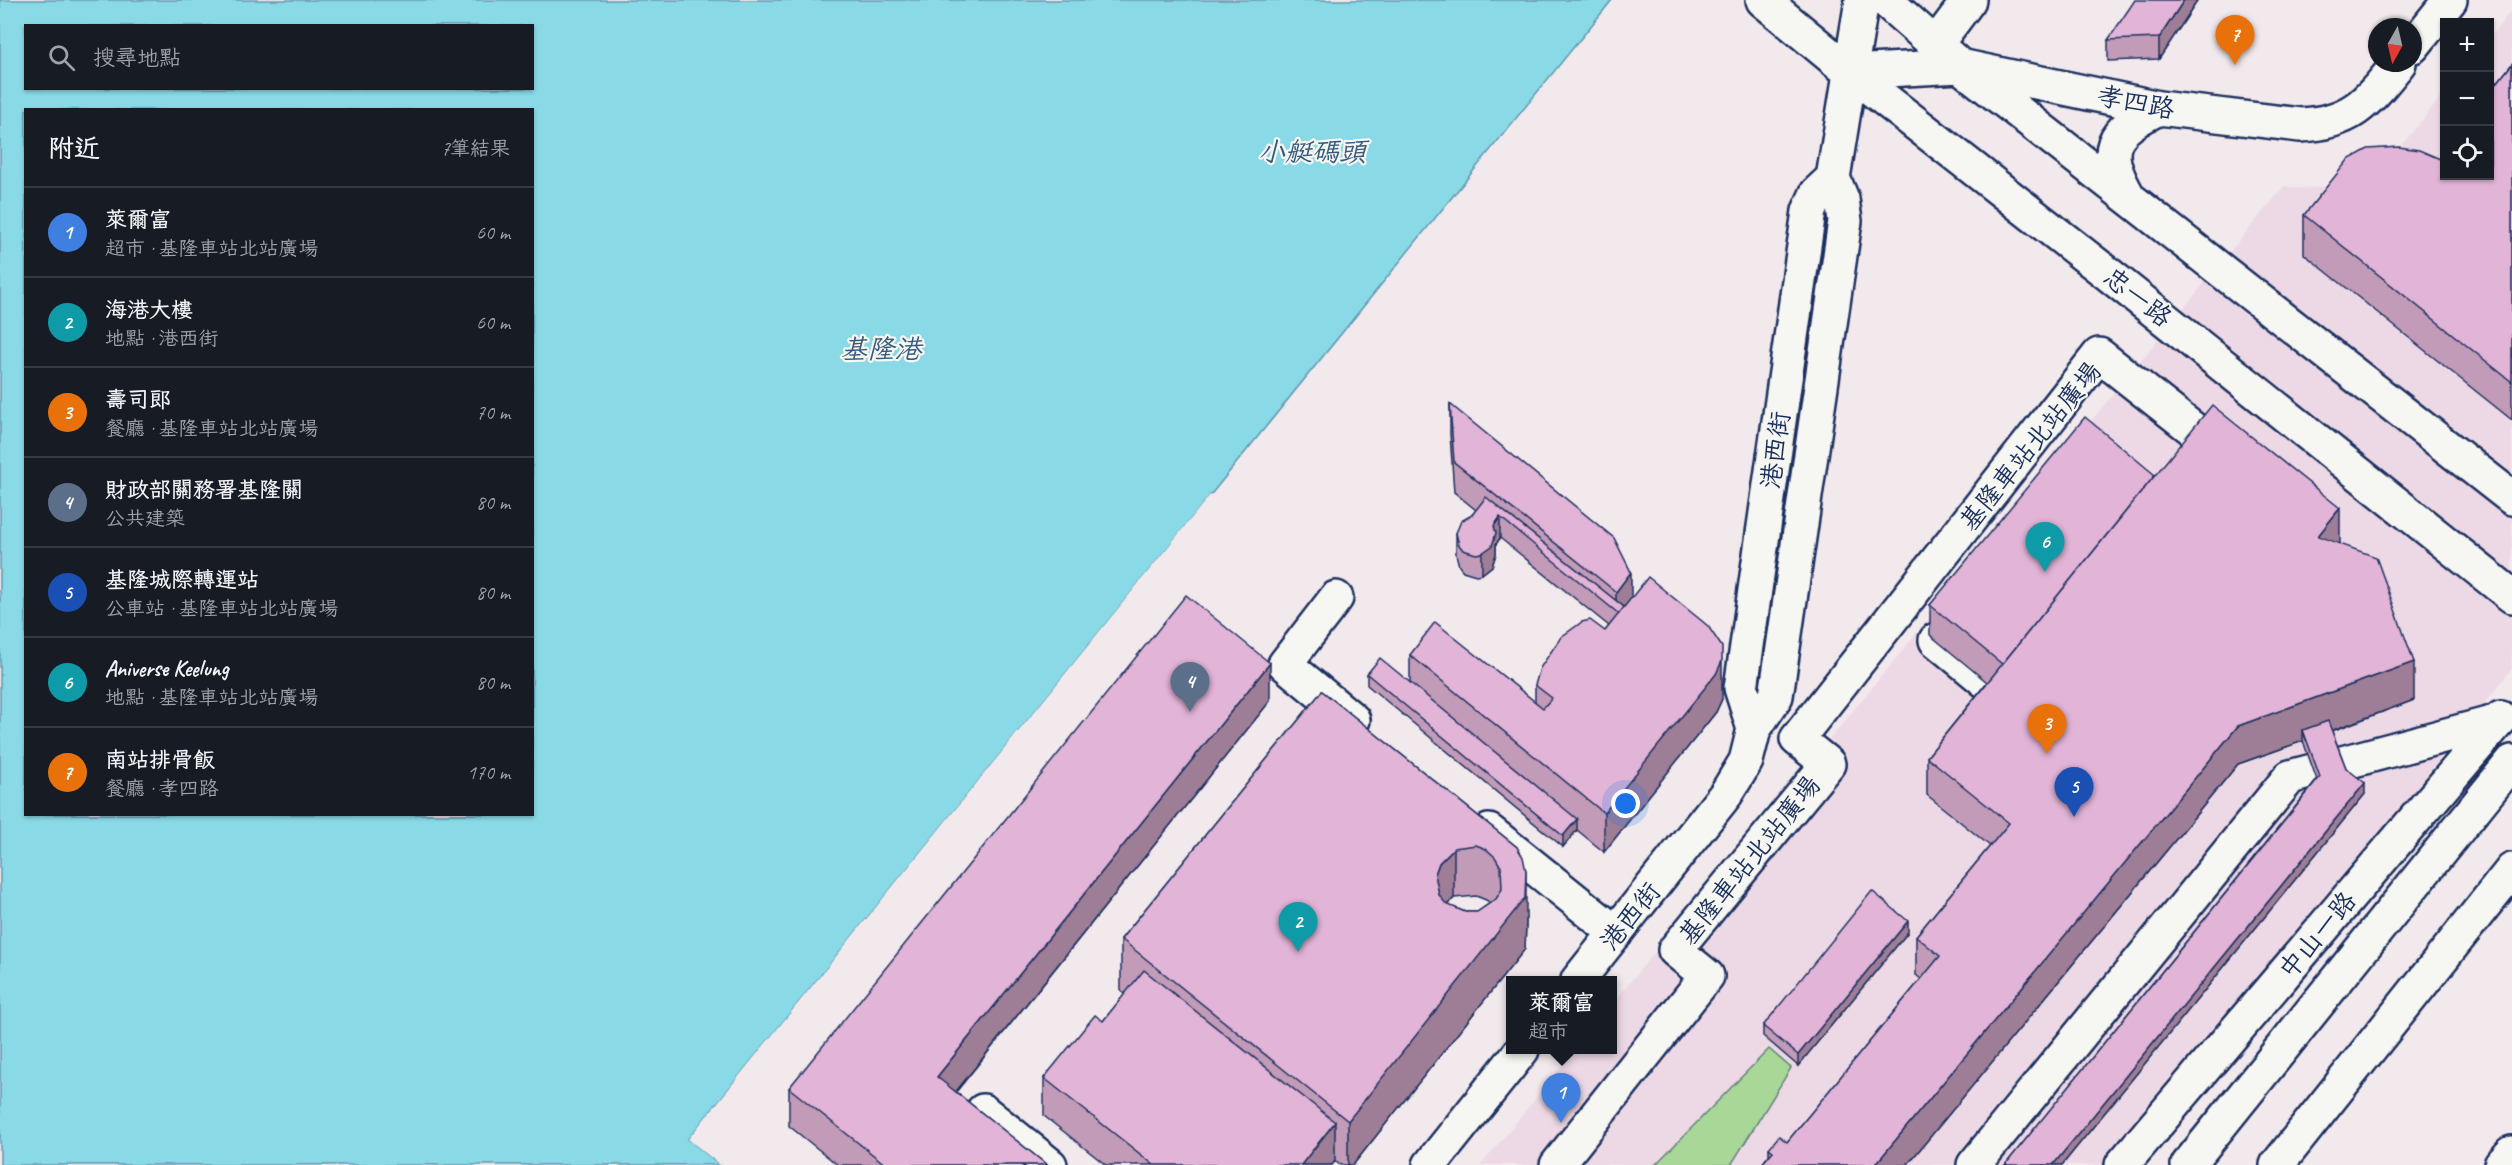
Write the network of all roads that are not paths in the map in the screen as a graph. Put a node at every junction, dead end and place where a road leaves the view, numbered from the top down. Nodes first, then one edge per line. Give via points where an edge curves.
1 (1763, 0) edge
2 (1862, 0) edge
3 (1885, 0) edge
4 (1970, 0) edge
5 (2450, 0) edge
6 (2422, 35) edge
7 (1936, 44) junction
8 (1960, 66) junction
9 (1850, 72) junction
10 (2392, 72) edge
11 (2159, 108) junction
12 (2129, 198) junction
13 (2180, 484) edge
14 (2512, 498) edge
15 (2512, 596) edge
16 (1336, 598) dead end
17 (1944, 617) edge
18 (2506, 713) edge
19 (1977, 733) edge
20 (1377, 739) edge
21 (2512, 762) edge
22 (1469, 815) edge
23 (2512, 870) edge
24 (1616, 933) junction
25 (1582, 976) edge
26 (1519, 1054) edge
27 (983, 1111) edge
28 (2512, 1153) edge
29 (1050, 1165) edge
30 (1430, 1165) edge
31 (1557, 1165) edge
32 (1974, 1165) edge
33 (2122, 1165) edge
34 (2188, 1165) edge
35 (2277, 1165) edge
36 (2501, 1165) edge

1 - 9 main road, 忠一路
2 - 9 main road, 港西街
3 - 7 main road
4 - 7 main road
5 - 6 main road
7 - 8 main road
8 - 9 main road, 孝四路
8 - 11 main road, 孝四路
8 - 12 main road
9 - 15 main road, 忠一路
9 - 24 main road, 港西街 via 1833,178 1817,193 1809,211 1741,688 1754,729 1746,761 1706,821
10 - 11 main road, 孝四路 via 2369,100 2347,115 2320,124
11 - 12 main road via 2129,126 2117,138 2112,152 2114,167
12 - 14 main road
13 - 31 main road, 基隆車站北站廣場 via 2212,444 2099,355 1797,739 1828,764 1675,950 1707,976
16 - 20 main road via 1285,664
17 - 19 main road via 1930,635 2006,698
18 - 32 main road via 2290,777
18 - 33 main road, 中山一路
21 - 34 main road
22 - 24 main road
23 - 35 main road
24 - 25 main road, 港西街
26 - 30 main road
27 - 29 main road
28 - 36 main road

